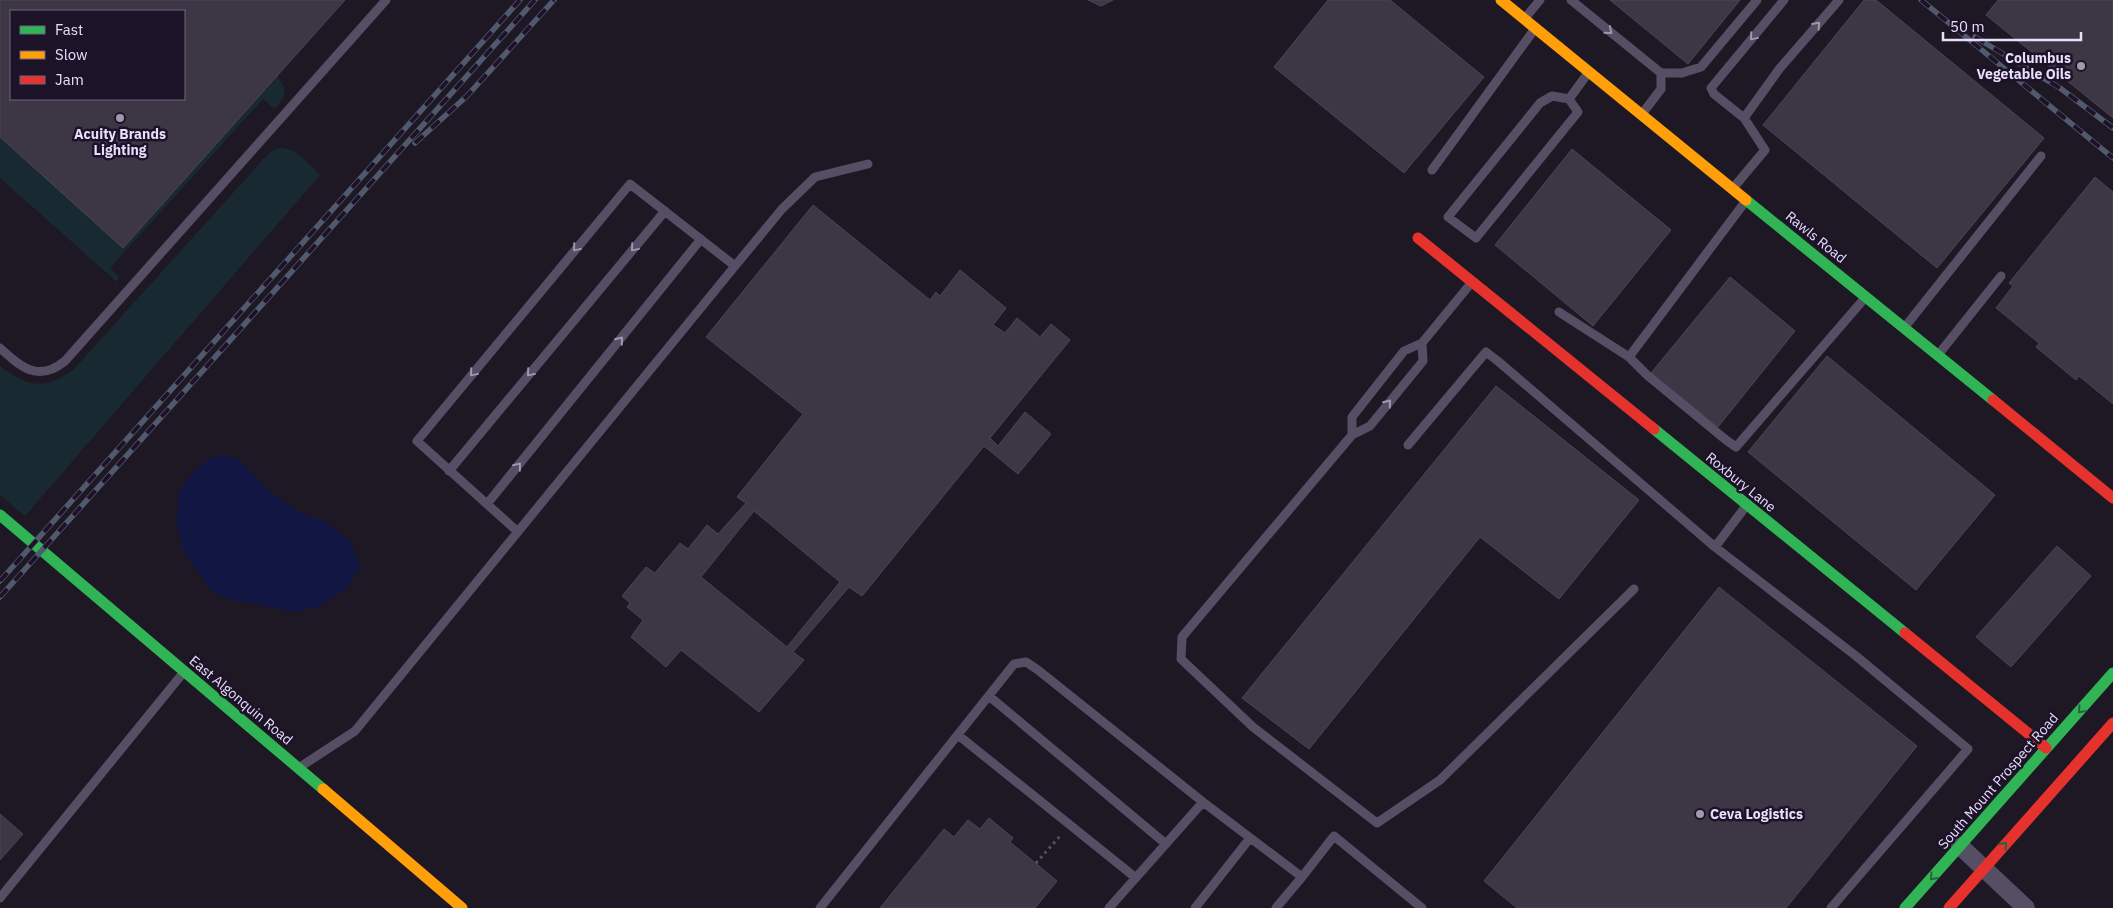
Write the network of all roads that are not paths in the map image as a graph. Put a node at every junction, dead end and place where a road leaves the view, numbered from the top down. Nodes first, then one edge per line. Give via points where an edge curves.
1 (386, 0) edge
2 (1501, 0) edge
3 (1540, 0) edge
4 (1572, 0) edge
5 (1756, 0) edge
6 (1784, 0) edge
7 (1840, 0) edge
8 (1524, 19) junction
9 (1536, 28) junction
10 (1589, 72) junction
11 (1661, 73) junction
12 (1569, 99) junction
13 (1641, 114) junction
14 (1744, 118) junction
15 (2041, 156) dead end
16 (868, 164) dead end
17 (1432, 170) dead end
18 (1733, 189) junction
19 (1747, 200) junction
20 (665, 211) junction
21 (1418, 238) dead end
22 (701, 239) junction
23 (735, 266) junction
24 (2001, 276) dead end
25 (1472, 282) junction
26 (1866, 297) junction
27 (1559, 312) dead end
28 (1904, 328) junction
29 (1422, 343) junction
30 (0, 348) edge
31 (1938, 356) junction
32 (1629, 357) junction
33 (1352, 435) junction
34 (1408, 445) dead end
35 (449, 471) junction
36 (2113, 498) edge
37 (487, 504) junction
38 (1747, 506) junction
39 (0, 515) edge
40 (518, 532) junction
41 (1715, 547) junction
42 (1634, 589) dead end
43 (184, 672) junction
44 (2113, 673) edge
45 (989, 696) junction
46 (2113, 723) edge
47 (958, 735) junction
48 (2046, 748) junction
49 (298, 769) junction
50 (1203, 802) junction
51 (1250, 838) junction
52 (1166, 844) junction
53 (1960, 846) junction
54 (1984, 868) junction
55 (1302, 877) junction
56 (1136, 878) junction
57 (0, 898) edge
58 (462, 908) edge
59 (820, 908) edge
60 (1109, 908) edge
61 (1195, 908) edge
62 (1276, 908) edge
63 (1422, 908) edge
64 (1832, 908) edge
65 (1905, 908) edge
66 (1948, 908) edge
67 (2026, 908) edge

1 - 30 lane via 64,361 54,368 36,372 19,365
2 - 8 street, Rawls Road
3 - 8 lane
4 -> 11 lane
5 - 11 lane via 1701,67 1682,73
6 -> 14 lane via 1711,88
14 -> 7 lane via 1780,68
8 - 9 street, Rawls Road
9 - 10 street, Rawls Road
9 - 17 lane
10 - 12 lane
10 - 13 street, Rawls Road
11 - 13 lane via 1661,89
12 - 12 lane via 1578,112 1476,238 1448,217 1540,103 1552,96
13 - 18 street, Rawls Road
14 - 18 lane via 1765,150
15 - 28 lane
16 - 23 lane via 815,177 782,209
18 - 19 street, Rawls Road
19 - 26 street, Rawls Road
19 - 32 lane
20 - 22 lane
20 -> 35 lane
20 -> 35 lane via 630,184 417,441
21 - 25 street, Roxbury Lane
22 - 23 lane
37 -> 22 lane
23 - 40 lane
24 - 31 lane
25 - 29 lane
25 - 38 street, Roxbury Lane
26 - 28 street, Rawls Road
26 - 32 lane via 1736,447
27 - 32 lane
28 - 31 street, Rawls Road
29 - 33 lane via 1404,351 1352,417
33 -> 29 lane via 1370,426 1423,361
31 - 36 street, Rawls Road
33 - 42 lane via 1182,638 1181,659 1254,727 1377,823 1440,780
34 - 41 lane via 1486,352
35 - 37 lane
37 - 40 lane
38 - 41 lane
38 - 48 street, Roxbury Lane
39 - 43 street, East Algonquin Road
40 - 49 lane via 355,731
41 - 64 lane via 1856,656 1968,749
43 - 49 street, East Algonquin Road
43 - 57 lane
44 -> 48 street, South Mount Prospect Road
45 - 47 lane
45 - 50 lane via 1014,664 1026,662
45 - 52 lane
54 -> 46 street
47 - 56 lane
47 - 59 lane
48 - 53 street, South Mount Prospect Road
49 - 58 street, East Algonquin Road
50 - 51 lane
50 - 52 lane
51 - 55 lane
51 - 61 lane
52 - 56 lane
53 - 54 street
53 -> 65 street, South Mount Prospect Road
54 - 66 street
54 - 67 street
55 - 62 lane
55 - 63 lane via 1334,836
56 - 60 lane

